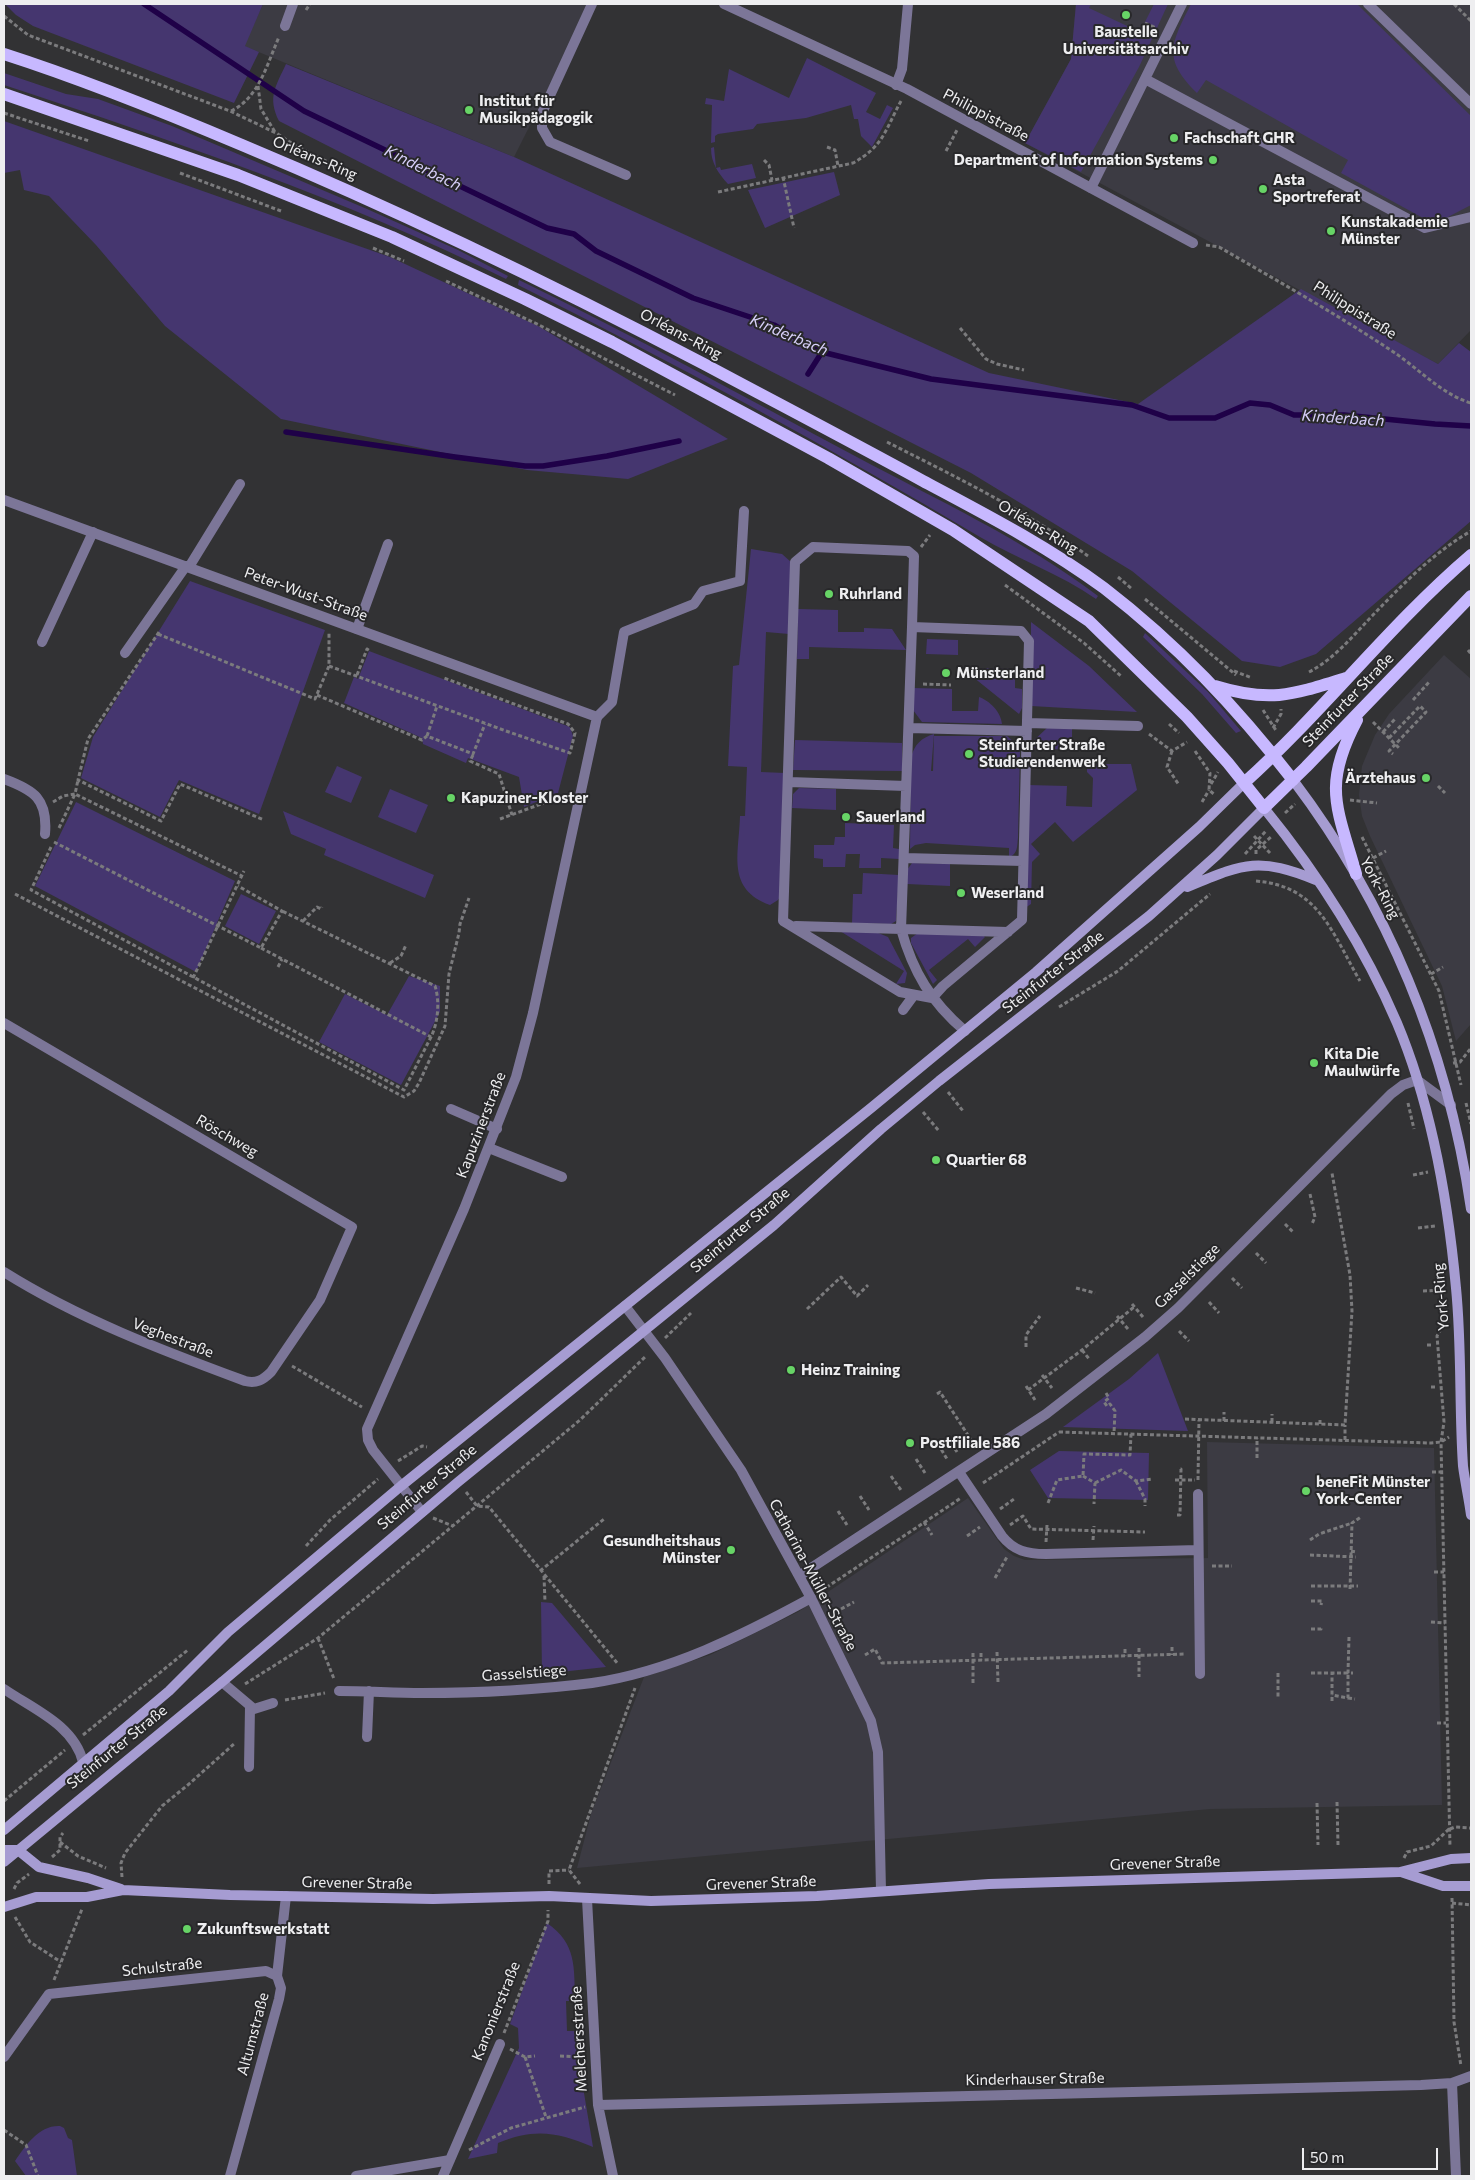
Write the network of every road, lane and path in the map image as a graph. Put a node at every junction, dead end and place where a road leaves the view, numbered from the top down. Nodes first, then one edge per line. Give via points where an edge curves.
1 (293, 4) edge
2 (592, 4) edge
3 (724, 4) edge
4 (908, 4) edge
5 (1182, 4) edge
6 (1368, 4) edge
7 (1454, 4) edge
8 (4, 16) edge
9 (1471, 21) edge
10 (285, 26) joint
11 (4, 45) edge
12 (10, 56) edge
13 (1145, 79) junction
14 (896, 84) junction
15 (258, 86) junction
16 (907, 89) junction
17 (4, 94) edge
18 (1471, 104) edge
19 (4, 114) edge
20 (963, 119) junction
21 (276, 133) dead end
22 (92, 142) dead end
23 (827, 147) dead end
24 (946, 151) dead end
25 (764, 160) dead end
26 (838, 166) junction
27 (174, 171) dead end
28 (626, 175) dead end
29 (783, 177) junction
30 (772, 180) junction
31 (1092, 188) junction
32 (718, 192) dead end
33 (283, 211) dead end
34 (1471, 217) edge
35 (794, 228) dead end
36 (1193, 242) dead end
37 (372, 247) dead end
38 (1219, 247) dead end
39 (407, 263) dead end
40 (442, 279) dead end
41 (960, 328) dead end
42 (1024, 370) dead end
43 (678, 397) dead end
44 (1471, 403) edge
45 (240, 484) dead end
46 (4, 500) edge
47 (744, 511) dead end
48 (921, 530) dead end
49 (1471, 531) edge
50 (93, 532) junction
51 (937, 540) dead end
52 (388, 544) dead end
53 (1471, 555) edge
54 (187, 566) junction
55 (1004, 585) dead end
56 (1471, 596) edge
57 (162, 626) dead end
58 (912, 627) junction
59 (357, 628) junction
60 (329, 632) dead end
61 (158, 634) junction
62 (42, 642) dead end
63 (1468, 650) dead end
64 (125, 653) dead end
65 (376, 653) dead end
66 (1471, 654) edge
67 (329, 666) junction
68 (357, 675) junction
69 (1303, 675) dead end
70 (440, 676) dead end
71 (1348, 677) junction
72 (1430, 681) dead end
73 (1127, 682) dead end
74 (910, 684) junction
75 (951, 685) dead end
76 (1213, 685) junction
77 (317, 695) junction
78 (1280, 696) junction
79 (1413, 700) dead end
80 (436, 706) junction
81 (1364, 706) junction
82 (597, 717) junction
83 (1395, 719) dead end
84 (1168, 722) dead end
85 (1373, 722) dead end
86 (485, 724) junction
87 (1138, 726) joint
88 (1027, 727) junction
89 (909, 728) junction
90 (1274, 728) dead end
91 (1383, 732) junction
92 (427, 736) junction
93 (1389, 738) junction
94 (1187, 742) junction
95 (1395, 744) junction
96 (1399, 748) dead end
97 (1172, 751) junction
98 (473, 754) junction
99 (1393, 754) dead end
100 (1274, 756) junction
101 (1216, 774) dead end
102 (4, 779) edge
103 (78, 780) junction
104 (1293, 780) junction
105 (789, 782) junction
106 (1244, 783) junction
107 (1210, 784) junction
108 (1179, 785) dead end
109 (906, 786) junction
110 (1438, 786) dead end
111 (581, 790) junction
112 (1349, 793) dead end
113 (1445, 793) dead end
114 (75, 794) junction
115 (62, 796) dead end
116 (1350, 800) junction
117 (1223, 803) junction
118 (1377, 803) dead end
119 (1350, 806) dead end
120 (1264, 808) junction
121 (512, 815) junction
122 (500, 819) dead end
123 (264, 820) dead end
124 (1276, 822) junction
125 (1252, 833) dead end
126 (45, 834) dead end
127 (1361, 835) dead end
128 (1257, 839) junction
129 (53, 842) junction
130 (1262, 845) dead end
131 (1386, 851) dead end
132 (904, 858) junction
133 (1373, 858) junction
134 (1024, 861) junction
135 (1247, 865) junction
136 (244, 871) dead end
137 (1356, 874) junction
138 (242, 876) junction
139 (1318, 881) junction
140 (238, 886) junction
141 (1179, 890) junction
142 (1215, 890) dead end
143 (15, 894) dead end
144 (469, 898) dead end
145 (322, 907) dead end
146 (282, 911) junction
147 (303, 921) junction
148 (794, 926) junction
149 (218, 928) junction
150 (901, 929) junction
151 (1008, 932) junction
152 (406, 945) dead end
153 (261, 948) junction
154 (282, 959) junction
155 (390, 964) junction
156 (278, 966) dead end
157 (1443, 967) dead end
158 (1430, 974) junction
159 (193, 978) junction
160 (1361, 984) dead end
161 (914, 995) junction
162 (932, 998) junction
163 (903, 1010) dead end
164 (1053, 1010) dead end
165 (4, 1023) edge
166 (965, 1031) junction
167 (431, 1037) junction
168 (1471, 1048) edge
169 (1417, 1080) junction
170 (955, 1086) dead end
171 (948, 1092) junction
172 (942, 1097) dead end
173 (1451, 1105) junction
174 (930, 1107) dead end
175 (451, 1109) dead end
176 (963, 1111) dead end
177 (924, 1112) junction
178 (1410, 1114) dead end
179 (917, 1118) dead end
180 (497, 1129) junction
181 (940, 1131) dead end
182 (1415, 1131) dead end
183 (489, 1148) junction
184 (1424, 1164) dead end
185 (1332, 1174) dead end
186 (562, 1177) dead end
187 (1428, 1181) dead end
188 (1311, 1196) dead end
189 (1471, 1209) edge
190 (1435, 1216) dead end
191 (1284, 1224) dead end
192 (1312, 1224) dead end
193 (1293, 1232) dead end
194 (1438, 1234) dead end
195 (1256, 1253) dead end
196 (1266, 1263) dead end
197 (4, 1272) edge
198 (1232, 1278) dead end
199 (1444, 1281) dead end
200 (868, 1286) dead end
201 (1076, 1288) dead end
202 (1242, 1288) dead end
203 (1456, 1289) junction
204 (1423, 1291) dead end
205 (1445, 1291) junction
206 (1095, 1293) dead end
207 (1209, 1302) dead end
208 (625, 1306) junction
209 (808, 1309) dead end
210 (694, 1310) dead end
211 (1219, 1312) dead end
212 (309, 1314) joint
213 (1040, 1316) dead end
214 (1143, 1317) dead end
215 (1119, 1318) junction
216 (1447, 1319) dead end
217 (1128, 1329) dead end
218 (644, 1330) junction
219 (1179, 1330) dead end
220 (1189, 1341) dead end
221 (1427, 1345) dead end
222 (1432, 1345) dead end
223 (656, 1346) junction
224 (1026, 1347) dead end
225 (1082, 1350) junction
226 (280, 1360) junction
227 (1090, 1360) dead end
228 (1043, 1377) junction
229 (1430, 1387) dead end
230 (1435, 1387) dead end
231 (1052, 1388) dead end
232 (1106, 1393) dead end
233 (937, 1394) dead end
234 (1035, 1400) dead end
235 (1224, 1412) dead end
236 (373, 1413) junction
237 (1272, 1414) dead end
238 (1320, 1418) dead end
239 (1185, 1419) dead end
240 (1198, 1420) junction
241 (1224, 1421) junction
242 (1272, 1422) junction
243 (1320, 1424) junction
244 (1345, 1425) junction
245 (1114, 1434) junction
246 (1130, 1434) junction
247 (1198, 1436) junction
248 (948, 1438) dead end
249 (1257, 1438) junction
250 (1345, 1440) junction
251 (1441, 1442) junction
252 (938, 1444) dead end
253 (957, 1452) dead end
254 (982, 1457) junction
255 (1257, 1458) dead end
256 (916, 1459) dead end
257 (947, 1459) dead end
258 (1178, 1469) dead end
259 (959, 1472) junction
260 (1432, 1472) dead end
261 (1442, 1472) junction
262 (925, 1473) dead end
263 (891, 1476) dead end
264 (1083, 1476) junction
265 (1153, 1479) dead end
266 (1175, 1480) dead end
267 (1180, 1480) junction
268 (1188, 1480) dead end
269 (1136, 1481) junction
270 (1095, 1483) junction
271 (401, 1486) junction
272 (900, 1490) dead end
273 (971, 1490) junction
274 (1198, 1494) joint
275 (860, 1496) dead end
276 (1014, 1499) dead end
277 (1048, 1503) dead end
278 (1094, 1504) dead end
279 (477, 1506) junction
280 (1145, 1506) dead end
281 (869, 1510) dead end
282 (997, 1510) dead end
283 (838, 1511) dead end
284 (422, 1512) junction
285 (1177, 1515) dead end
286 (1471, 1515) edge
287 (1361, 1517) dead end
288 (604, 1519) dead end
289 (924, 1522) junction
290 (1352, 1523) junction
291 (847, 1525) dead end
292 (1008, 1526) dead end
293 (1046, 1527) junction
294 (1094, 1528) junction
295 (1145, 1531) dead end
296 (1046, 1534) dead end
297 (932, 1535) dead end
298 (1093, 1537) dead end
299 (1310, 1540) dead end
300 (1013, 1547) junction
301 (1198, 1550) junction
302 (1351, 1551) junction
303 (1357, 1552) dead end
304 (1310, 1555) dead end
305 (1356, 1557) dead end
306 (1215, 1566) dead end
307 (1232, 1566) dead end
308 (540, 1570) junction
309 (1350, 1571) junction
310 (1356, 1572) dead end
311 (1434, 1572) dead end
312 (1444, 1572) junction
313 (544, 1575) junction
314 (799, 1576) junction
315 (1000, 1578) dead end
316 (1311, 1586) dead end
317 (1358, 1586) dead end
318 (1350, 1587) junction
319 (811, 1598) junction
320 (1311, 1601) dead end
321 (545, 1602) dead end
322 (854, 1602) dead end
323 (1322, 1605) dead end
324 (841, 1609) dead end
325 (1431, 1622) dead end
326 (1445, 1622) junction
327 (1321, 1626) dead end
328 (1311, 1629) dead end
329 (1349, 1637) dead end
330 (318, 1638) junction
331 (1139, 1648) dead end
332 (1172, 1648) dead end
333 (1125, 1649) dead end
334 (997, 1652) dead end
335 (973, 1653) dead end
336 (981, 1653) dead end
337 (865, 1655) dead end
338 (1172, 1655) junction
339 (1178, 1655) dead end
340 (1126, 1656) junction
341 (1139, 1656) junction
342 (612, 1657) dead end
343 (973, 1660) junction
344 (981, 1660) junction
345 (997, 1660) junction
346 (641, 1672) junction
347 (1311, 1673) dead end
348 (1332, 1673) junction
349 (1351, 1673) junction
350 (1200, 1674) dead end
351 (1278, 1674) dead end
352 (1139, 1677) dead end
353 (222, 1682) junction
354 (998, 1682) dead end
355 (973, 1683) dead end
356 (4, 1689) edge
357 (339, 1691) junction
358 (369, 1691) junction
359 (232, 1692) junction
360 (1332, 1695) junction
361 (1278, 1697) dead end
362 (1348, 1698) junction
363 (1355, 1698) dead end
364 (1332, 1701) dead end
365 (273, 1703) joint
366 (250, 1707) junction
367 (1437, 1723) dead end
368 (1446, 1723) junction
369 (240, 1737) dead end
370 (367, 1737) dead end
371 (83, 1762) junction
372 (249, 1767) dead end
373 (1337, 1802) dead end
374 (1317, 1803) dead end
375 (1471, 1828) edge
376 (1450, 1829) junction
377 (4, 1830) edge
378 (1338, 1844) dead end
379 (1318, 1845) dead end
380 (4, 1850) edge
381 (18, 1850) junction
382 (1471, 1858) edge
383 (4, 1862) edge
384 (569, 1870) junction
385 (1400, 1872) junction
386 (1471, 1886) edge
387 (123, 1890) junction
388 (881, 1892) junction
389 (286, 1896) junction
390 (549, 1896) junction
391 (87, 1897) junction
392 (587, 1899) junction
393 (1471, 1905) edge
394 (4, 1907) edge
395 (15, 1916) dead end
396 (61, 1962) junction
397 (277, 1976) junction
398 (48, 1994) junction
399 (500, 2044) junction
400 (536, 2056) dead end
401 (560, 2056) dead end
402 (4, 2057) edge
403 (525, 2057) junction
404 (595, 2057) junction
405 (1469, 2077) edge
406 (1452, 2083) junction
407 (598, 2105) junction
408 (546, 2117) junction
409 (4, 2130) edge
410 (450, 2160) junction
411 (38, 2176) edge
412 (230, 2176) edge
413 (356, 2176) edge
414 (443, 2176) edge
415 (612, 2176) edge
416 (1456, 2176) edge

1 - 10 street
2 - 28 street via 542,113 542,128 550,142
3 - 14 street, Philippistraße
4 - 14 street via 902,69
5 - 13 street
6 - 18 street
7 - 9 path
8 - 15 path via 28,35 230,111 240,107
10 - 15 path
11 - 12 main road
12 - 76 main road, Orléans-Ring via 201,128 365,198 507,264 723,374 1047,549 1130,608
13 - 31 street
13 - 34 street via 1425,228
14 - 16 street, Philippistraße
15 - 21 path via 262,108
16 - 20 street, Philippistraße
16 - 26 path via 880,143 868,155
17 - 106 main road via 238,175 392,237 612,342 828,458 953,530 1089,621 1187,717
19 - 22 path
20 - 24 path
20 - 31 street, Philippistraße
23 - 26 path via 835,150
25 - 30 path via 769,165
26 - 29 path
27 - 33 path
29 - 30 path
29 - 35 path
30 - 32 path
31 - 36 street, Philippistraße
37 - 39 path
38 - 44 path, Philippistraße via 1332,312 1458,399
40 - 43 path
41 - 42 path via 986,359
45 - 54 street
46 - 50 street, Peter-Wust-Straße
47 - 82 street via 740,581 703,591 694,604 624,632 612,702
48 - 51 path
49 - 69 path via 1450,543 1419,570 1324,664
50 - 54 street, Peter-Wust-Straße
50 - 62 street
52 - 59 street
53 - 71 main road, Steinfurter Straße
54 - 59 street, Peter-Wust-Straße
54 - 64 street
55 - 73 path via 1084,644
56 - 81 main road, Steinfurter Straße
57 - 61 path
58 - 74 street
58 - 88 street via 1021,631 1029,641
58 - 105 street via 916,566 914,556 908,551 813,547 795,562
59 - 82 street, Peter-Wust-Straße
60 - 67 path
61 - 77 path via 315,699
61 - 103 path via 88,739
63 - 66 path
65 - 68 path via 367,650
67 - 68 path
67 - 77 path
68 - 80 path
70 - 86 path via 568,724 575,734 570,753
71 - 78 main road
71 - 100 main road, Steinfurter Straße
72 - 79 path
74 - 75 path
74 - 89 street
76 - 78 main road via 1251,695
76 - 100 main road, Orléans-Ring
77 - 92 path via 422,740
78 - 90 path via 1281,714
80 - 86 path
80 - 92 path
81 - 104 main road, Steinfurter Straße
81 - 137 main road via 1345,744 1335,783 1335,801
82 - 111 street, Kapuzinerstraße
83 - 91 path
84 - 94 path
85 - 91 path
86 - 98 path
87 - 88 street
87 - 97 path
88 - 89 street
88 - 134 street
89 - 109 street
91 - 93 path
92 - 98 path
93 - 95 path
93 - 95 path via 1420,706 1426,712
94 - 97 path
94 - 107 path via 1210,773
95 - 96 path
95 - 99 path via 1389,751
97 - 108 path via 1167,767
98 - 121 path via 470,761 499,774
100 - 104 main road, Orléans-Ring
100 - 106 main road, Steinfurter Straße
101 - 107 path
102 - 126 street via 38,798 44,808
103 - 114 path
103 - 123 path via 161,821 180,784
104 - 120 main road, Steinfurter Straße
104 - 137 main road, York-Ring
105 - 109 street
105 - 148 street via 783,921
106 - 117 main road, Steinfurter Straße
106 - 120 main road
107 - 117 path via 1209,790
109 - 132 street
110 - 113 path
111 - 121 path
111 - 180 street, Kapuzinerstraße via 530,1022 516,1077
112 - 116 path
114 - 115 path
114 - 129 path
114 - 138 path
116 - 118 path
116 - 119 path
117 - 166 main road, Steinfurter Straße via 1036,972
120 - 124 main road, York-Ring
120 - 141 main road, Steinfurter Straße
121 - 122 path
124 - 128 path
124 - 139 main road, York-Ring
125 - 128 path
127 - 133 path
128 - 130 path
128 - 135 path via 1245,852
129 - 149 path
129 - 159 path via 31,890
131 - 133 path
132 - 134 street
132 - 150 street
133 - 158 path
134 - 151 street via 1022,920
135 - 139 main road via 1278,867
135 - 141 main road
135 - 160 path via 1249,881 1282,885 1304,896 1326,921
136 - 138 path
137 - 173 main road, York-Ring via 1407,973 1430,1032
138 - 140 path
139 - 169 main road, York-Ring via 1372,969 1398,1025
140 - 146 path
140 - 149 path
141 - 218 main road, Steinfurter Straße via 880,1129 774,1225
142 - 164 path via 1118,970
143 - 144 path via 404,1097 419,1084 445,1026 449,974
145 - 147 path via 317,907
146 - 147 path
146 - 153 path
147 - 155 path
148 - 150 street
148 - 161 street via 900,992
149 - 153 path
149 - 159 path
150 - 151 street
150 - 162 street via 914,968
151 - 162 street
152 - 155 path via 401,956
153 - 154 path
154 - 156 path
154 - 167 path
155 - 167 path via 435,986 436,1027
157 - 158 path
158 - 168 path via 1439,991 1455,1063 1460,1062
159 - 167 path via 404,1090
161 - 162 street
161 - 163 street
162 - 166 street
165 - 212 street, Röschweg via 352,1227 320,1300
166 - 208 main road, Steinfurter Straße
169 - 173 street
169 - 203 main road, York-Ring via 1439,1171
169 - 254 street, Gasselstiege via 1391,1094 1162,1323 1046,1414
170 - 171 path
171 - 172 path
171 - 176 path
173 - 189 main road, York-Ring
174 - 177 path
175 - 180 street
177 - 179 path
177 - 181 path
178 - 182 path
180 - 183 street, Kapuzinerstraße
183 - 186 street
183 - 236 street, Kapuzinerstraße
184 - 187 path
185 - 244 path via 1350,1275 1352,1311
188 - 192 path via 1315,1217
190 - 194 path
191 - 193 path
195 - 196 path
197 - 226 street, Veghestraße via 100,1325 245,1382 265,1378
198 - 202 path
199 - 205 path
200 - 209 path via 857,1296 841,1277
201 - 206 path
203 - 205 path
203 - 286 main road, York-Ring via 1460,1326 1463,1467
204 - 205 path
207 - 211 path
208 - 218 street, Catharina-Müller-Straße
208 - 271 main road, Steinfurter Straße
210 - 223 path
212 - 226 street, Veghestraße
213 - 224 path via 1026,1335
214 - 215 path via 1133,1306
215 - 217 path
215 - 225 path
216 - 251 path via 1438,1336 1444,1422
218 - 223 street, Catharina-Müller-Straße
218 - 284 main road, Steinfurter Straße
219 - 220 path
221 - 222 path
223 - 279 path via 580,1420
223 - 314 street, Catharina-Müller-Straße via 740,1470
225 - 227 path
225 - 228 path
226 - 236 path
228 - 231 path
228 - 234 path via 1027,1388
229 - 230 path
232 - 245 path via 1109,1398 1104,1402 1115,1411
233 - 254 path via 940,1392
235 - 241 path
236 - 271 street, Kapuzinerstraße via 367,1429 368,1440
237 - 242 path
238 - 243 path
239 - 240 path
240 - 241 path
240 - 247 path
241 - 242 path
242 - 243 path
243 - 244 path
244 - 250 path
245 - 246 path
245 - 273 path via 1059,1432
246 - 247 path
246 - 264 path via 1130,1455 1084,1454
247 - 249 path
247 - 274 path
248 - 253 path
249 - 250 path
249 - 255 path
250 - 251 path
251 - 261 path
252 - 257 path
254 - 259 street, Gasselstiege
256 - 262 path
258 - 267 path via 1181,1469
259 - 273 street
259 - 314 street, Gasselstiege
260 - 261 path
261 - 312 path
263 - 272 path
264 - 270 path
264 - 277 path via 1057,1480
265 - 269 path
266 - 267 path
267 - 268 path
267 - 285 path via 1180,1515
269 - 270 path via 1121,1470
269 - 280 path
270 - 278 path
271 - 284 street, Kapuzinerstraße
271 - 371 main road, Steinfurter Straße via 228,1632 168,1692
273 - 289 path
273 - 300 street
274 - 301 street
275 - 281 path
276 - 282 path
279 - 308 path via 489,1507
279 - 330 path
283 - 291 path
284 - 353 main road, Steinfurter Straße
287 - 290 path
288 - 308 path
289 - 297 path
289 - 319 path
290 - 299 path
290 - 302 path
292 - 293 path via 1023,1516 1031,1529
293 - 294 path
293 - 296 path
294 - 295 path
294 - 298 path
300 - 301 street via 1026,1553 1041,1554
300 - 315 path via 995,1578
301 - 350 street
302 - 303 path
302 - 309 path
304 - 305 path
306 - 307 path
308 - 313 path
309 - 310 path
309 - 318 path
311 - 312 path
312 - 326 path
313 - 321 path
313 - 342 path
314 - 319 street, Catharina-Müller-Straße
316 - 318 path
317 - 318 path
319 - 346 street, Gasselstiege via 702,1651
319 - 388 street, Catharina-Müller-Straße via 874,1731 878,1752
320 - 323 path via 1322,1601
322 - 324 path
325 - 326 path
326 - 368 path
327 - 328 path via 1321,1629
329 - 349 path
330 - 357 path
330 - 359 path
331 - 341 path
332 - 338 path
333 - 340 path
334 - 345 path
335 - 343 path
336 - 344 path
337 - 343 path via 876,1648 882,1663
338 - 339 path
338 - 341 path
340 - 341 path
340 - 345 path
341 - 352 path
343 - 344 path
343 - 355 path
344 - 345 path
345 - 354 path
346 - 358 street, Gasselstiege via 593,1682 537,1688 424,1693
346 - 384 path
347 - 348 path
348 - 349 path
348 - 360 path
349 - 362 path
351 - 361 path
353 - 359 street
353 - 381 main road, Steinfurter Straße
356 - 371 street via 65,1731 80,1750
357 - 358 street, Gasselstiege
357 - 365 path
358 - 370 street
359 - 366 street
360 - 362 path
360 - 364 path
362 - 363 path
365 - 366 street via 259,1708
366 - 372 street
367 - 368 path
368 - 376 path
369 - 387 path via 162,1806 125,1853 121,1864
371 - 377 main road, Steinfurter Straße
373 - 378 path
374 - 379 path
375 - 376 path
376 - 385 path via 1431,1846 1407,1852
380 - 381 main road
381 - 383 main road, Steinfurter Straße
381 - 387 main road, Grevener Straße via 39,1867
382 - 385 main road, Grevener Straße via 1451,1859
384 - 390 path, Kanonierstraße via 549,1872
384 - 392 path via 579,1881
385 - 386 main road, Grevener Straße via 1443,1886
385 - 388 main road, Grevener Straße via 989,1884
387 - 389 main road, Grevener Straße
387 - 391 main road, Grevener Straße
388 - 392 main road, Grevener Straße via 651,1901
389 - 390 main road, Grevener Straße via 433,1899
389 - 397 street, Altumstraße
390 - 392 main road, Grevener Straße
390 - 399 path, Kanonierstraße via 548,1921
391 - 394 main road, Grevener Straße via 36,1897
391 - 396 path
392 - 404 street, Melchersstraße
393 - 405 path via 1452,1903 1454,2022 1459,2063
395 - 396 path via 30,1942
396 - 398 path
397 - 398 street, Schulstraße via 266,1971
397 - 412 street, Altumstraße via 281,1988 279,1999
398 - 402 street
399 - 403 path
399 - 410 street, Kanonierstraße
400 - 403 path
401 - 404 path
403 - 408 path
404 - 407 street, Melchersstraße
405 - 406 street, Kinderhauser Straße
406 - 407 street, Kinderhauser Straße
406 - 416 street
407 - 408 path
407 - 415 street, Melchersstraße
408 - 410 path via 511,2128
409 - 411 path via 26,2144
410 - 413 street
410 - 414 street, Kanonierstraße

